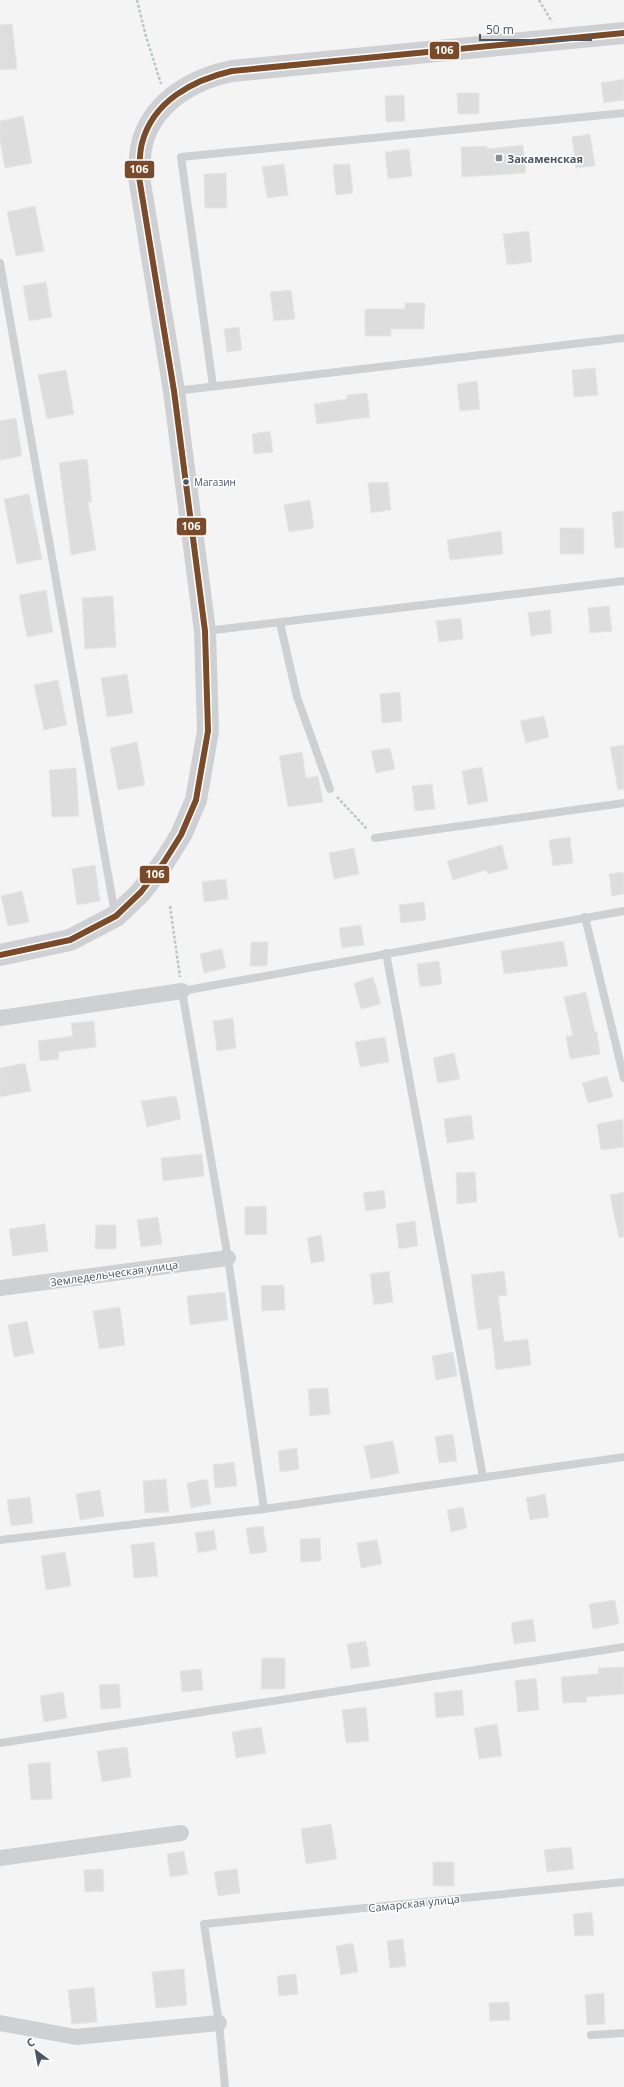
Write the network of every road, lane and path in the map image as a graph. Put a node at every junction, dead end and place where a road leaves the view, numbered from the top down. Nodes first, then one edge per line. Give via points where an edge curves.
1 (137, 0) edge
2 (539, 0) edge
3 (624, 33) edge
4 (561, 39) junction
5 (167, 101) junction
6 (624, 113) edge
7 (0, 263) edge
8 (624, 338) edge
9 (213, 386) junction
10 (174, 391) junction
11 (624, 581) edge
12 (280, 623) junction
13 (205, 631) junction
14 (330, 789) joint
15 (624, 803) edge
16 (375, 838) joint
17 (170, 906) dead end
18 (624, 911) edge
19 (116, 916) junction
20 (585, 917) junction
21 (386, 953) junction
22 (0, 955) edge
23 (182, 991) junction
24 (0, 1018) edge
25 (623, 1073) edge
26 (228, 1258) junction
27 (0, 1288) edge
28 (624, 1458) edge
29 (484, 1477) junction
30 (264, 1509) junction
31 (0, 1540) edge
32 (624, 1647) edge
33 (0, 1743) edge
34 (181, 1833) dead end
35 (0, 1858) edge
36 (624, 1882) edge
37 (0, 2023) edge
38 (219, 2023) junction
39 (624, 2033) edge
40 (591, 2035) dead end
41 (225, 2087) edge

1 - 5 path
2 - 4 path
3 - 4 main road
4 - 5 main road via 232,71 200,81
5 - 10 main road via 153,119 144,137 139,177
6 - 9 lane via 182,157
7 - 19 lane
8 - 9 lane
9 - 10 lane
10 - 13 main road
11 - 12 lane
12 - 13 lane
12 - 14 lane via 296,697
13 - 19 main road via 208,731 196,800 181,835 164,862 141,892
14 - 16 path
15 - 16 lane
17 - 23 path
18 - 20 lane
19 - 22 main road via 70,940
20 - 21 lane
20 - 25 lane
21 - 23 lane
21 - 29 lane
23 - 24 street
23 - 26 lane
26 - 27 street, Земледельческая улица
26 - 30 lane
28 - 29 lane
29 - 30 lane
30 - 31 lane
32 - 33 lane
34 - 35 street
36 - 38 lane, Самарская улица via 204,1924
37 - 38 street via 76,2037
38 - 41 lane
39 - 40 lane

